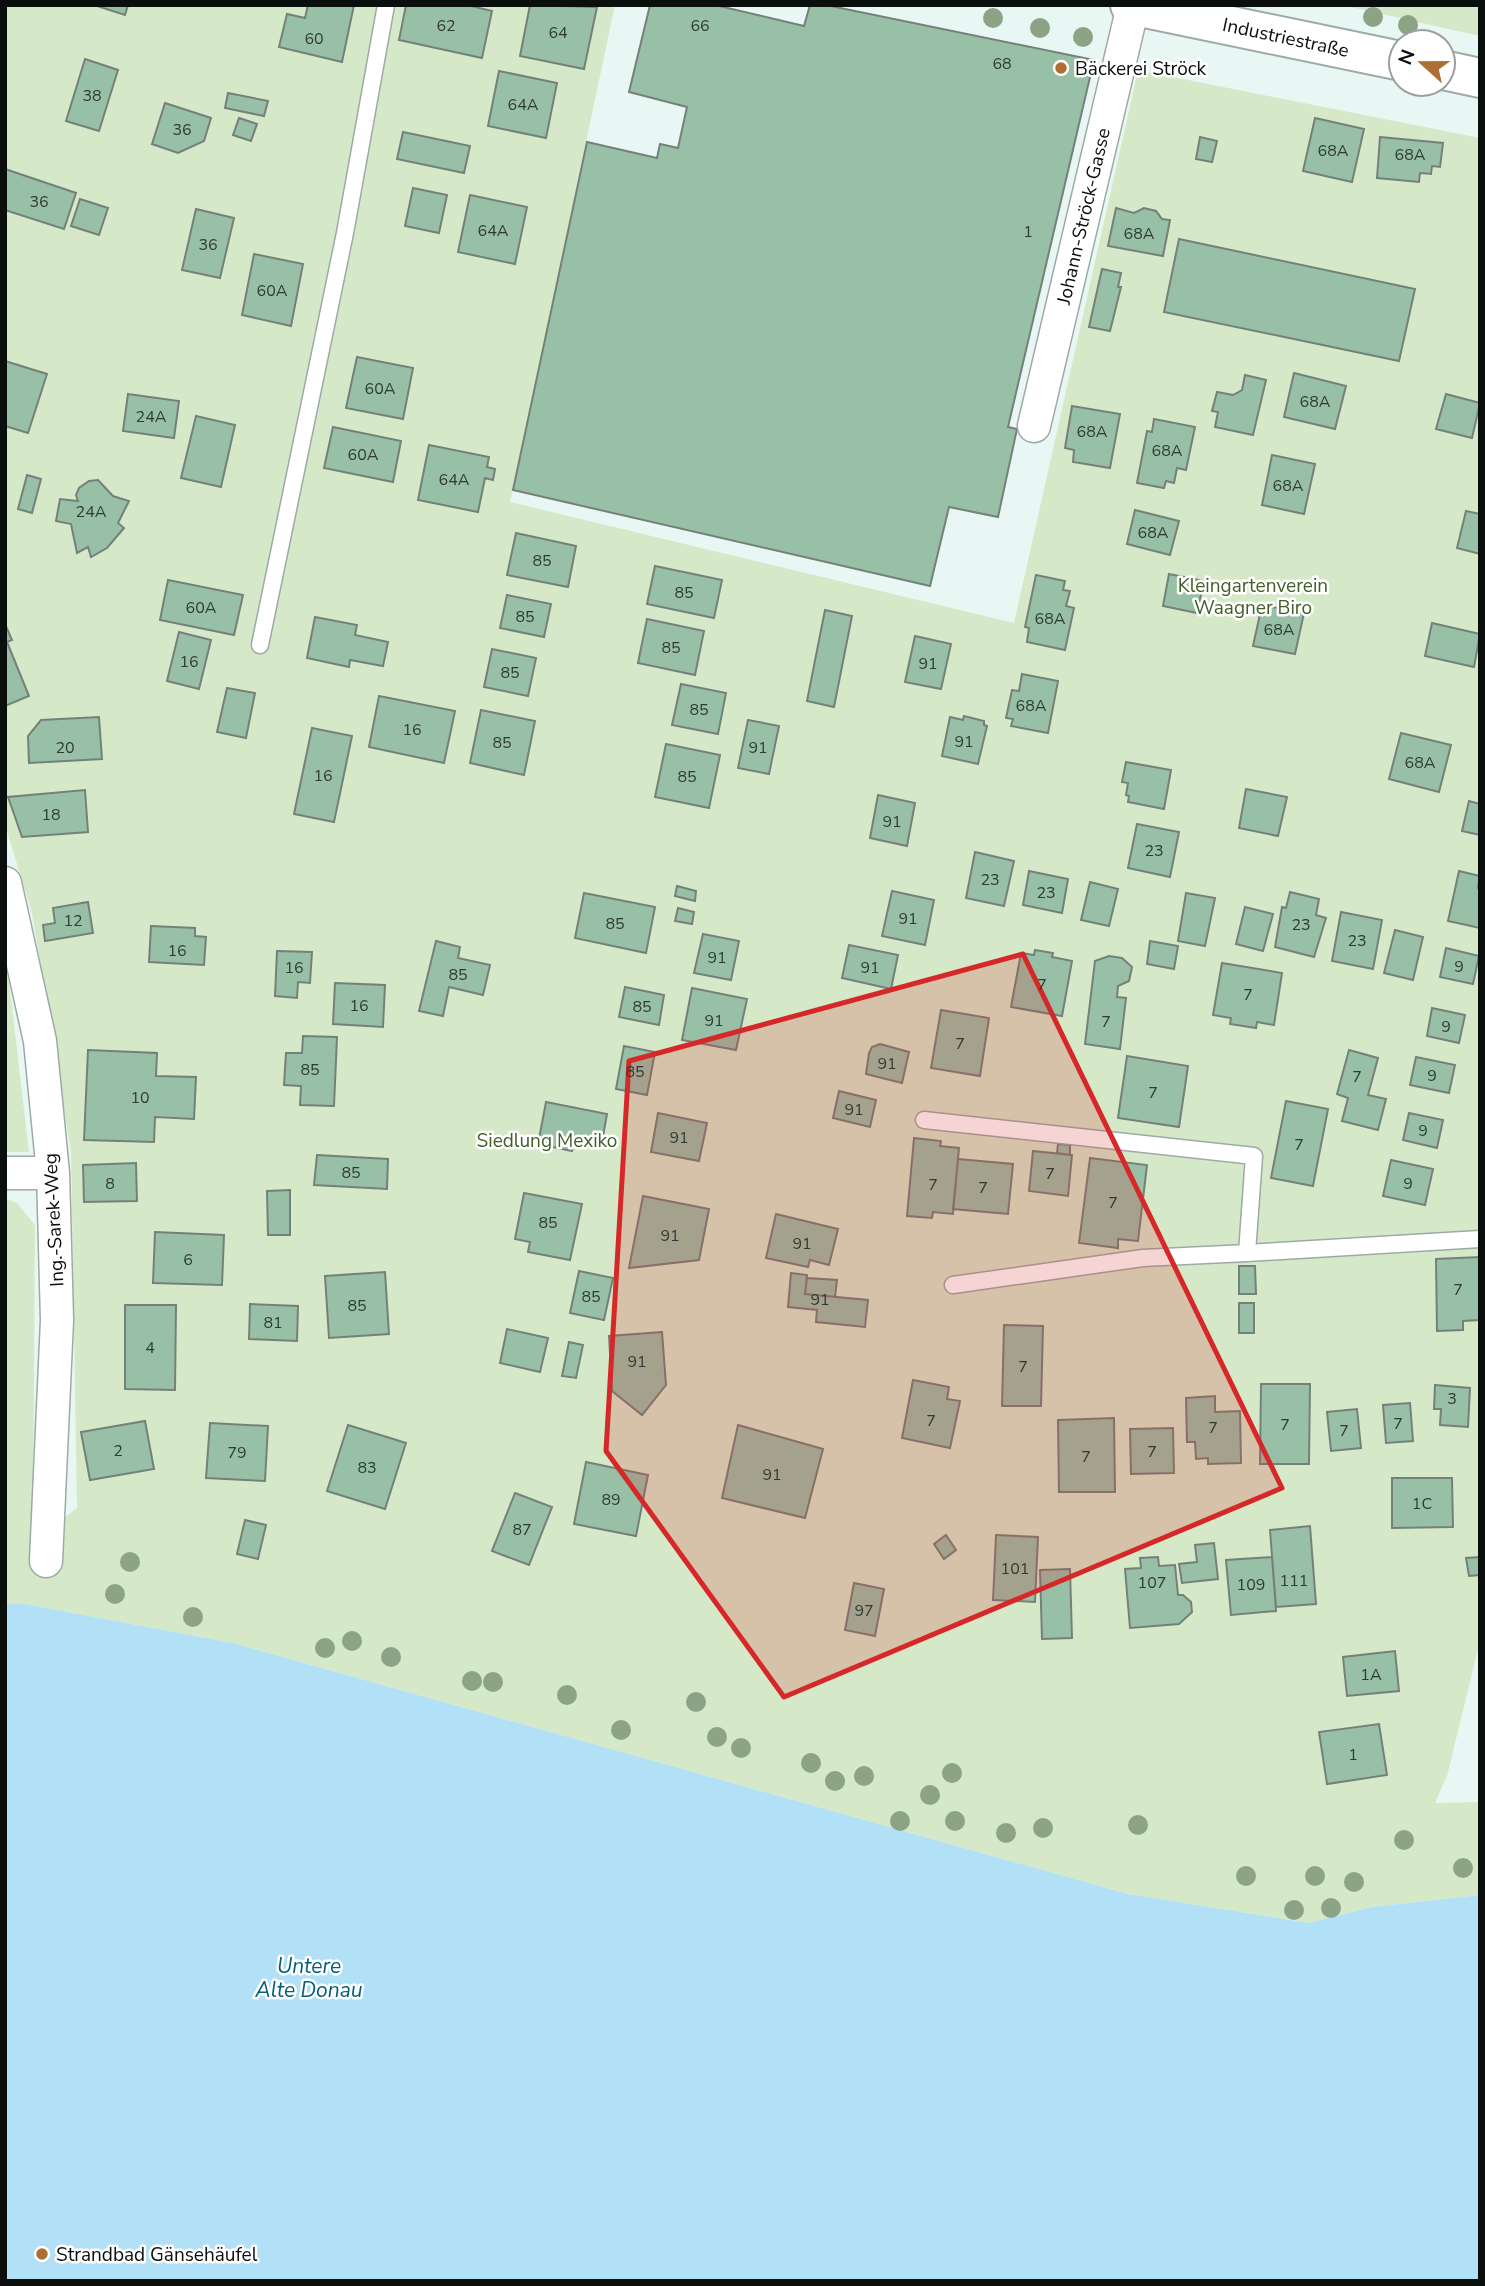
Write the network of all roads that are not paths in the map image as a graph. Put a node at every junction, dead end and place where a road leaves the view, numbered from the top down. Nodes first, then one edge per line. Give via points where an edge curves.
1 (386, 5) edge
2 (1131, 6) edge
3 (1387, 58) edge
4 (1457, 73) edge
5 (1480, 78) edge
6 (1034, 426) dead end
7 (261, 645) dead end
8 (5, 883) edge
9 (925, 1120) dead end
10 (5, 1173) edge
11 (52, 1173) junction
12 (1480, 1239) edge
13 (1247, 1253) junction
14 (953, 1284) dead end
15 (46, 1561) dead end

1 - 7 lane
2 - 3 street, Industriestraße
2 - 6 street, Johann-Ströck-Gasse
4 - 5 street
8 - 11 street, Ing.-Sarek-Weg via 40,1041
9 - 13 lane via 1254,1156
10 - 11 street
11 - 15 street, Ing.-Sarek-Weg via 57,1320
12 - 13 lane
13 - 14 lane via 1143,1258

